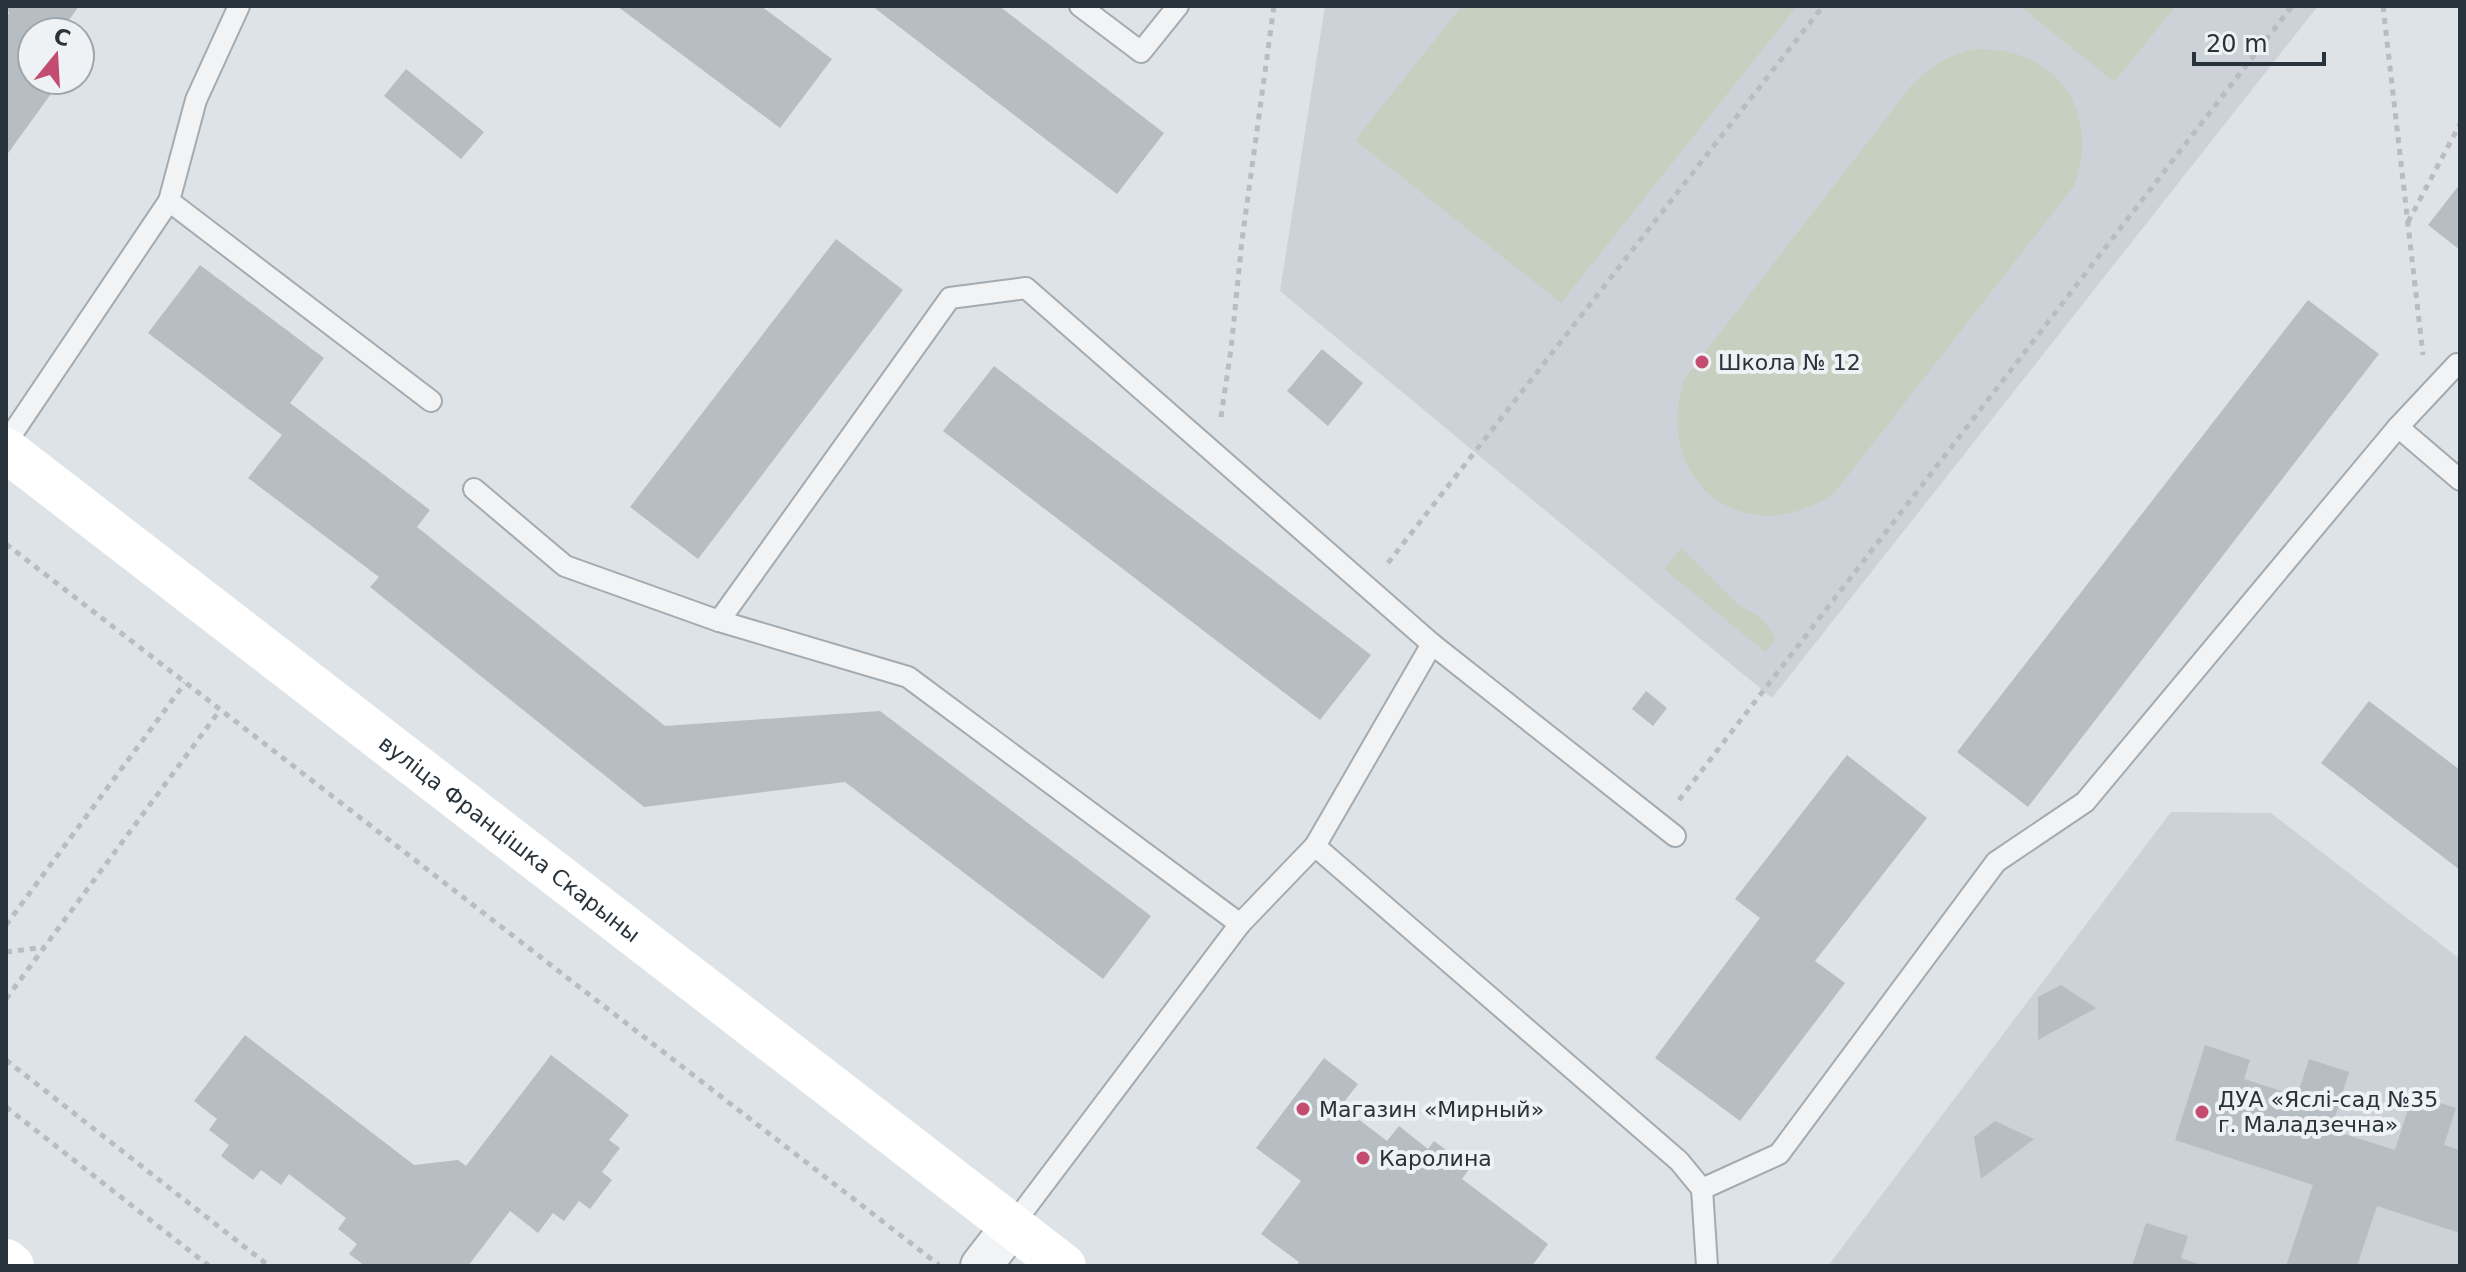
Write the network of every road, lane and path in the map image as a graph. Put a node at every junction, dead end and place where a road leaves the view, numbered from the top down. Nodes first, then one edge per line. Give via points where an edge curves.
1 (239, 6) edge
2 (1080, 6) edge
3 (1178, 6) edge
4 (1274, 6) edge
5 (1823, 6) edge
6 (2292, 6) edge
7 (2383, 6) edge
8 (2460, 124) edge
9 (169, 201) junction
10 (2408, 223) junction
11 (2457, 364) dead end
12 (2428, 395) junction
13 (431, 401) dead end
14 (2398, 427) junction
15 (6, 443) edge
16 (6, 450) edge
17 (1211, 450) junction
18 (2460, 480) edge
19 (474, 489) dead end
20 (6, 544) edge
21 (1369, 589) junction
22 (719, 621) junction
23 (1432, 644) junction
24 (185, 683) junction
25 (220, 710) junction
26 (1667, 830) joint
27 (1315, 846) junction
28 (1240, 924) junction
29 (6, 925) edge
30 (45, 947) junction
31 (6, 952) edge
32 (6, 999) edge
33 (6, 1060) edge
34 (6, 1107) edge
35 (1702, 1189) junction
36 (1012, 1226) junction
37 (6, 1261) edge
38 (12, 1266) edge
39 (209, 1266) edge
40 (269, 1266) edge
41 (940, 1266) edge
42 (981, 1266) edge
43 (1064, 1266) edge
44 (1707, 1266) edge

1 - 9 lane via 196,100
2 - 3 lane via 1141,52
4 - 17 path via 1222,412
5 - 21 path
6 - 26 path
7 - 10 path
8 - 10 path
9 - 13 lane
9 - 15 lane
10 - 12 path
11 - 12 lane
12 - 14 lane
14 - 18 lane
14 - 35 lane via 2085,802 1996,862 1779,1154
16 - 36 street, вуліца Францішка Скарыны
17 - 21 lane
17 - 22 lane via 1026,288 950,298
19 - 22 lane via 565,566
20 - 24 path
21 - 23 lane
22 - 28 lane via 908,677
23 - 26 lane
23 - 27 lane
24 - 25 path
24 - 29 path
25 - 30 path
25 - 41 path
27 - 28 lane
27 - 35 lane via 1679,1161
28 - 36 lane
30 - 31 path
30 - 32 path
33 - 40 path
34 - 39 path
35 - 44 lane
36 - 42 street
36 - 43 street, вуліца Францішка Скарыны
37 - 38 street

